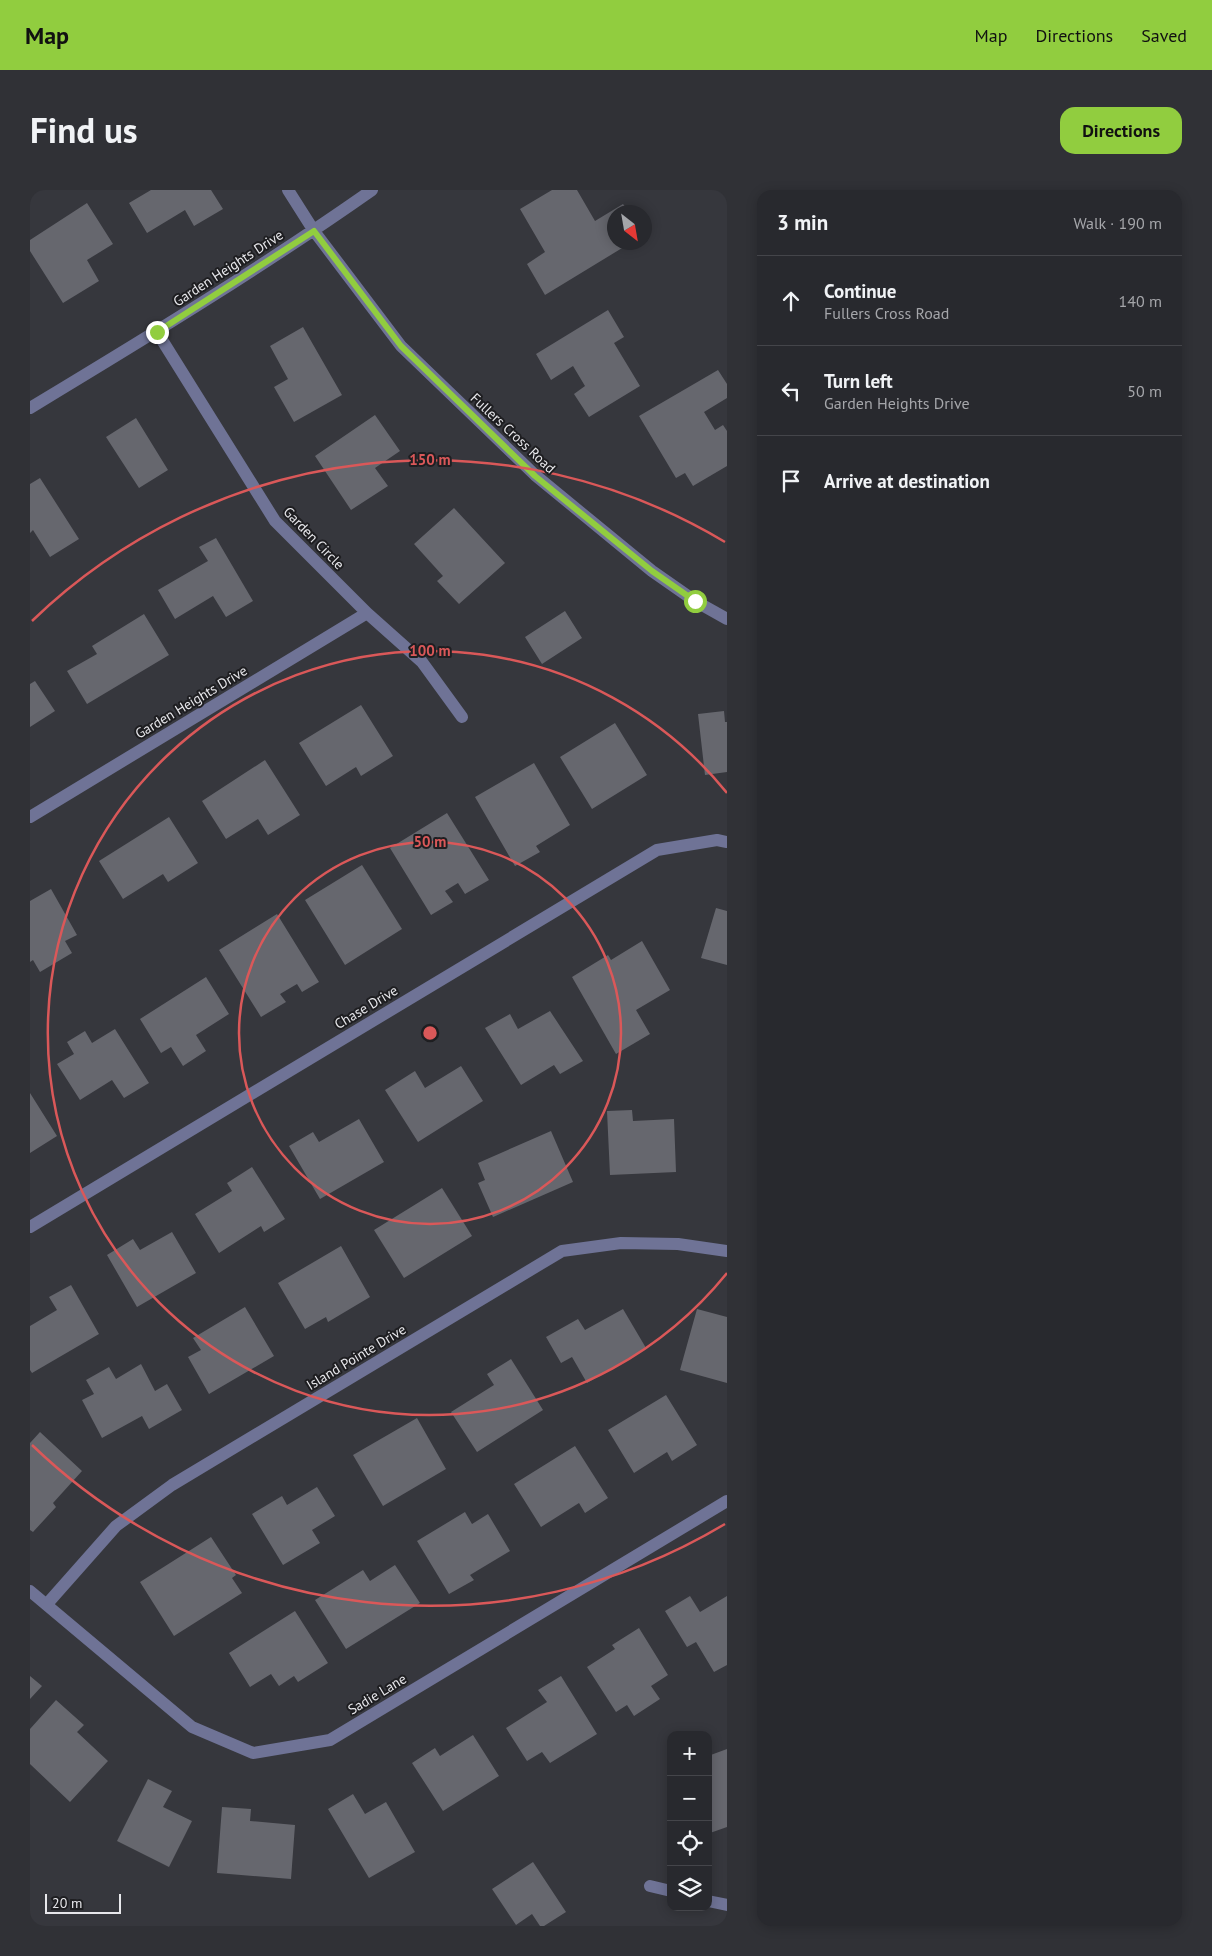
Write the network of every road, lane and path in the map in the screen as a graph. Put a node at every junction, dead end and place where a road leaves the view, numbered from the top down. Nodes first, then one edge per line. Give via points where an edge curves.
1 (288, 190) edge
2 (372, 190) edge
3 (314, 231) junction
4 (157, 332) junction
5 (30, 408) edge
6 (368, 613) junction
7 (727, 619) edge
8 (462, 717) dead end
9 (30, 817) edge
10 (727, 842) edge
11 (30, 1227) edge
12 (727, 1251) edge
13 (727, 1501) edge
14 (30, 1591) edge
15 (47, 1604) junction
16 (650, 1886) dead end
17 (667, 1890) edge
18 (712, 1901) edge
19 (727, 1905) edge

1 - 3 street, Fullers Cross Road
2 - 3 street, Garden Heights Drive
3 - 4 street, Garden Heights Drive
3 - 7 street, Fullers Cross Road via 401,346 535,476 652,571
4 - 5 street, Garden Heights Drive
4 - 6 street, Garden Circle via 274,521
6 - 8 street, Garden Circle via 422,662
6 - 9 street, Garden Heights Drive
10 - 11 street, Chase Drive via 717,840 657,850
12 - 15 street, Island Pointe Drive via 678,1244 621,1243 562,1251 172,1485 116,1526
13 - 15 street, Sadie Lane via 330,1740 253,1753 192,1727
14 - 15 street
16 - 17 street
18 - 19 street

